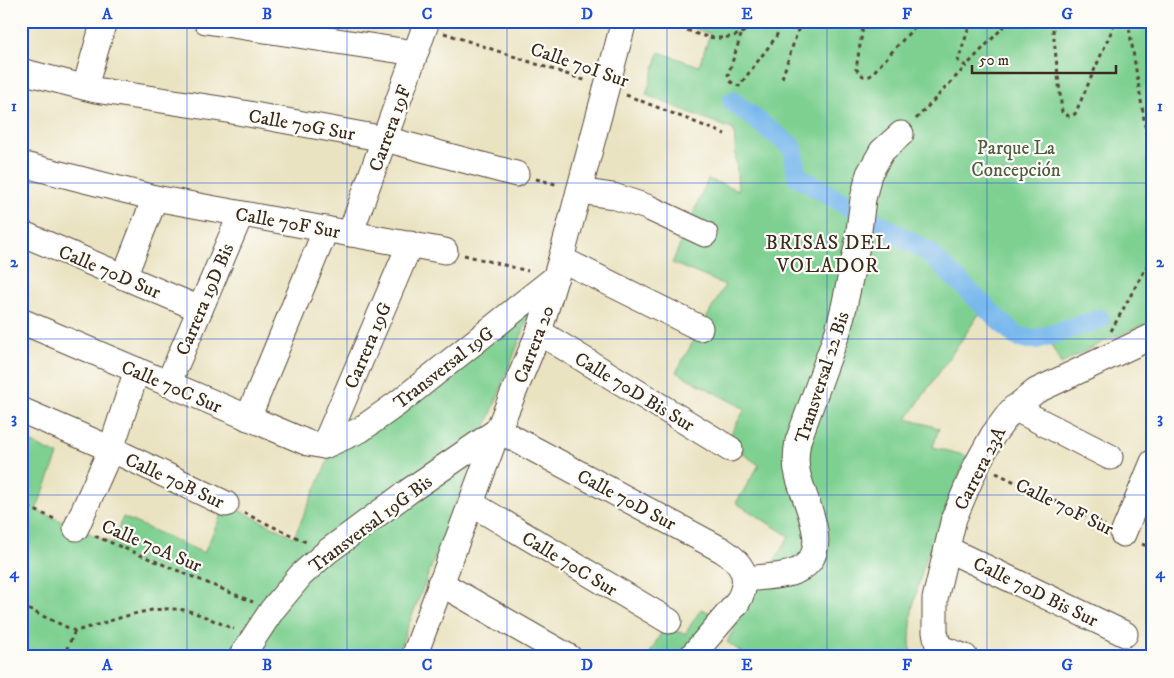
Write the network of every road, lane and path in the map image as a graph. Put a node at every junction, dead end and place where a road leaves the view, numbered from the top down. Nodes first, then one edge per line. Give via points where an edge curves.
1 (104, 21) edge
2 (206, 21) edge
3 (624, 21) edge
4 (665, 21) edge
5 (754, 21) edge
6 (782, 21) edge
7 (801, 21) edge
8 (864, 21) edge
9 (920, 21) edge
10 (970, 21) edge
11 (1009, 21) edge
12 (1052, 21) edge
13 (1116, 21) edge
14 (1128, 21) edge
15 (244, 24) edge
16 (425, 24) edge
17 (332, 31) edge
18 (741, 35) junction
19 (415, 53) junction
20 (966, 66) junction
21 (21, 71) edge
22 (782, 78) dead end
23 (86, 87) junction
24 (607, 87) junction
25 (725, 134) dead end
26 (901, 134) joint
27 (386, 139) junction
28 (21, 164) edge
29 (516, 174) joint
30 (1153, 174) edge
31 (579, 191) junction
32 (155, 198) junction
33 (241, 214) junction
34 (338, 232) junction
35 (21, 234) edge
36 (705, 234) dead end
37 (410, 244) junction
38 (445, 251) joint
39 (1153, 255) edge
40 (558, 268) junction
41 (124, 277) junction
42 (200, 309) junction
43 (21, 321) edge
44 (700, 328) dead end
45 (540, 332) junction
46 (1110, 332) dead end
47 (1153, 336) edge
48 (136, 370) junction
49 (168, 384) junction
50 (1014, 408) junction
51 (21, 410) edge
52 (248, 418) junction
53 (498, 430) junction
54 (324, 446) junction
55 (111, 449) junction
56 (730, 449) dead end
57 (1110, 457) dead end
58 (1153, 462) edge
59 (977, 464) junction
60 (21, 504) edge
61 (226, 504) joint
62 (472, 504) junction
63 (76, 528) junction
64 (1123, 534) junction
65 (947, 548) junction
66 (1153, 549) edge
67 (328, 551) junction
68 (745, 579) junction
69 (440, 583) junction
70 (21, 606) edge
71 (272, 610) junction
72 (669, 621) dead end
73 (75, 630) junction
74 (1125, 634) dead end
75 (247, 647) edge
76 (939, 652) edge
77 (63, 657) edge
78 (414, 657) edge
79 (569, 657) edge
80 (691, 657) edge
81 (965, 657) edge

1 - 23 street
2 - 15 street
3 - 24 street, Carrera 20
4 - 18 path via 709,37
5 - 18 path
6 - 18 path via 776,38 739,86 731,82 728,75
7 - 22 path
8 - 9 path via 856,69 862,76 870,76
10 - 20 path via 958,61
11 - 20 path
12 - 13 path via 1062,112 1069,116 1075,114
14 - 30 path
15 - 17 street
16 - 19 street, Carrera 19F
16 - 24 path, Calle 70I Sur
17 - 19 street
19 - 27 street, Carrera 19F
20 - 26 path
21 - 23 street, Calle 70G Sur
23 - 27 street, Calle 70G Sur
24 - 25 path, Calle 70I Sur
24 - 31 street, Carrera 20
26 - 68 street, Transversal 22 Bis via 882,151 869,174 838,331 798,441 798,476 816,532 814,550 804,566 793,572
27 - 29 street, Calle 70G Sur
27 - 34 street, Carrera 19F
28 - 32 street, Calle 70F Sur
29 - 31 path
31 - 36 street via 613,196 647,207
31 - 40 street, Carrera 20
32 - 33 street, Calle 70F Sur
32 - 41 street
33 - 34 street, Calle 70F Sur
33 - 42 street, Carrera 19D Bis
34 - 37 street, Calle 70F Sur
34 - 52 street, Carrera 19F
35 - 41 street, Calle 70D Sur
37 - 38 street, Calle 70F Sur
37 - 54 street, Carrera 19G
38 - 40 path
39 - 46 path
40 - 44 street
40 - 45 street, Carrera 20
40 - 54 street, Transversal 19G via 398,403 360,430
41 - 42 street, Calle 70D Sur
42 - 49 street, Carrera 19D Bis
43 - 48 street, Calle 70C Sur
45 - 53 street, Carrera 20
45 - 56 street, Calle 70D Bis Sur
47 - 50 street, Carrera 23A via 1036,391
48 - 49 street, Calle 70C Sur
48 - 55 street
49 - 52 street, Calle 70C Sur
50 - 57 street
50 - 59 street, Carrera 23A via 1001,423
51 - 55 street, Calle 70B Sur
52 - 54 street, Calle 70C Sur via 308,443
53 - 62 street, Carrera 20
53 - 67 street, Transversal 19G Bis
53 - 68 street, Calle 70D Sur via 722,550 742,568
55 - 61 street, Calle 70B Sur
55 - 63 street
58 - 64 street
59 - 64 path, Calle 70F Sur
59 - 65 street, Carrera 23A via 954,518
60 - 63 path, Calle 70A Sur
61 - 67 path, Calle 70B Sur
62 - 69 street, Carrera 20
62 - 72 street, Calle 70C Sur
63 - 71 path, Calle 70A Sur
64 - 66 path, Calle 70F Sur
65 - 74 street, Calle 70D Bis Sur
65 - 76 street, Carrera 23A via 935,599 934,632
67 - 71 street, Transversal 19G Bis via 301,575
68 - 80 street via 744,590 737,603
69 - 78 street, Carrera 20
69 - 79 street
70 - 73 path
71 - 75 street, Transversal 19G Bis
73 - 75 path via 134,614 164,609 185,610
73 - 77 path
76 - 81 street

